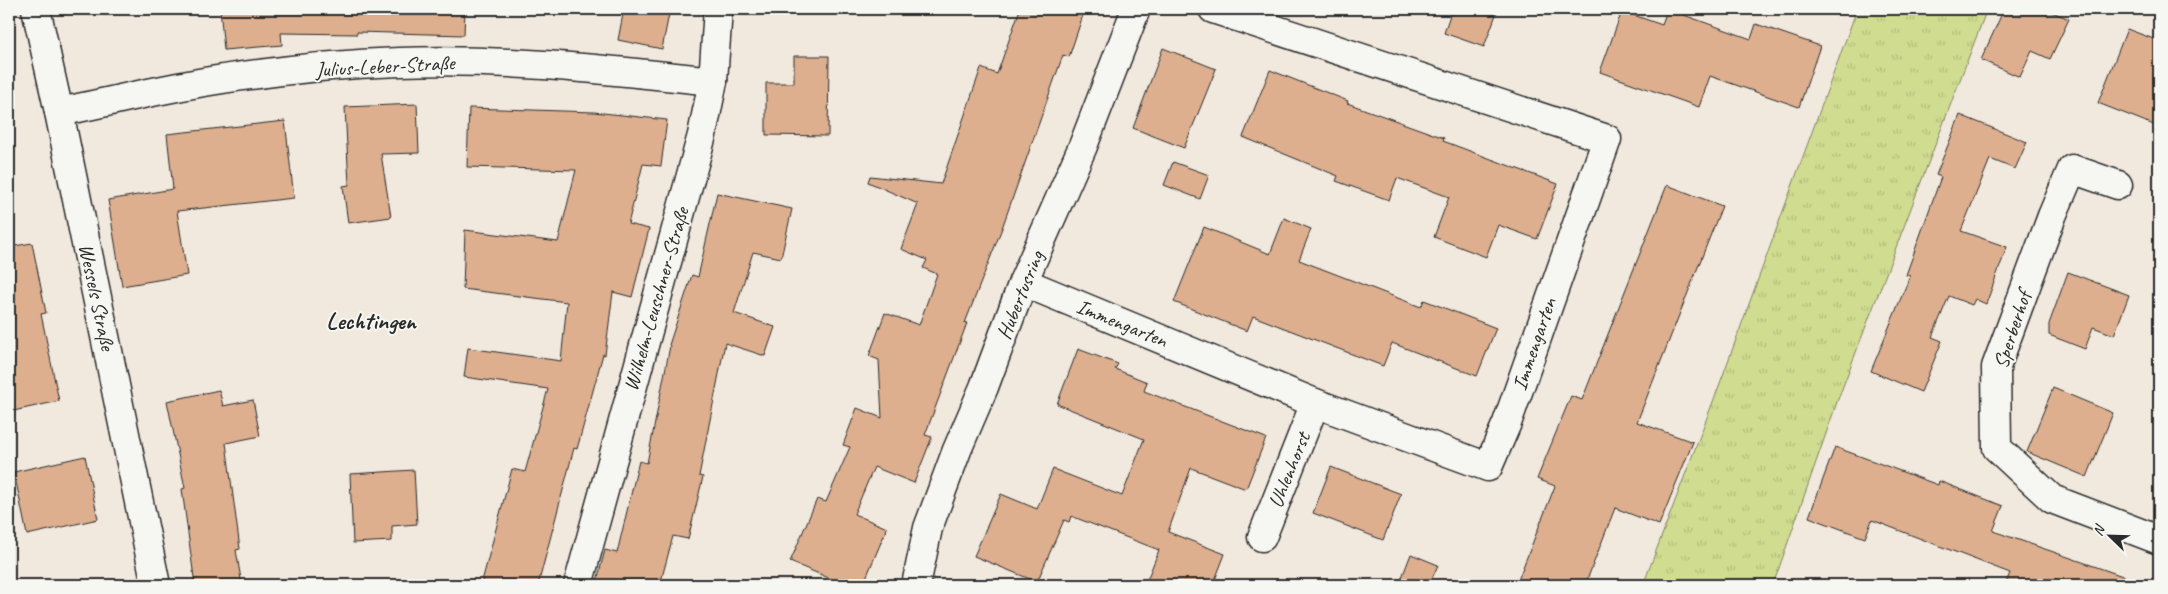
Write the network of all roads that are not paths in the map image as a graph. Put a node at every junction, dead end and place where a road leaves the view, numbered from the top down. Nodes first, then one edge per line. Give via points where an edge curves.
1 (36, 9) edge
2 (718, 9) edge
3 (1136, 9) edge
4 (1213, 9) edge
5 (713, 81) junction
6 (59, 112) junction
7 (2118, 185) dead end
8 (1023, 282) junction
9 (1315, 403) junction
10 (1262, 537) dead end
11 (2159, 540) edge
12 (156, 585) edge
13 (578, 585) edge
14 (916, 585) edge

1 - 6 street, Wessels Straße
2 - 5 street, Wilhelm-Leuschner-Straße
3 - 8 street, Hubertusring via 1083,146
4 - 9 street, Immengarten via 1606,139 1507,423 1488,467
5 - 6 street, Julius-Leber-Straße via 532,64 401,62 222,79
5 - 13 street, Wilhelm-Leuschner-Straße via 702,134
6 - 12 street, Wessels Straße
7 - 11 street, Sperberhof via 2072,169 1996,367 1997,448 2052,499
8 - 9 street, Immengarten
8 - 14 street, Hubertusring via 928,528
9 - 10 street, Uhlenhorst

